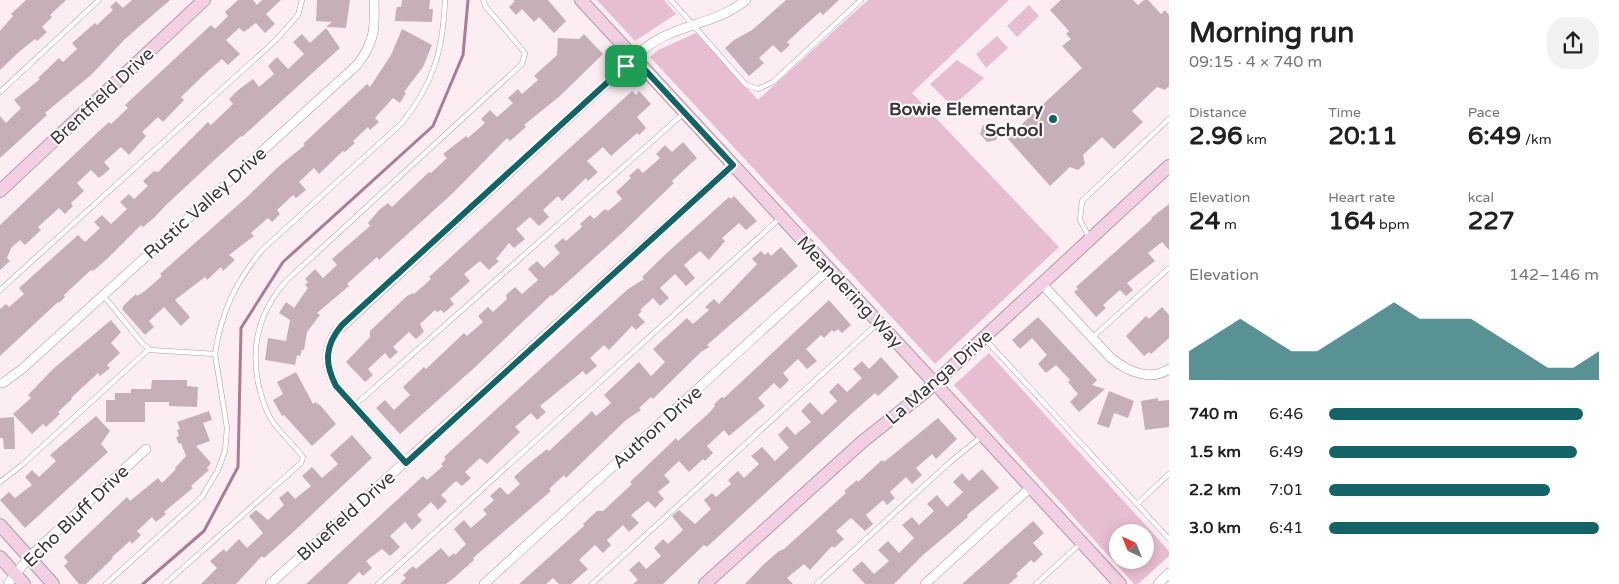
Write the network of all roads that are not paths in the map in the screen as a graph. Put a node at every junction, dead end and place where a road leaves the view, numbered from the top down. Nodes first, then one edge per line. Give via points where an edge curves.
1 (99, 0) edge
2 (204, 0) edge
3 (302, 0) edge
4 (374, 0) edge
5 (445, 0) edge
6 (483, 0) edge
7 (581, 0) edge
8 (671, 0) edge
9 (746, 0) edge
10 (861, 0) edge
11 (694, 25) junction
12 (634, 58) junction
13 (0, 92) edge
14 (684, 112) junction
15 (1169, 119) edge
16 (733, 165) junction
17 (1169, 166) edge
18 (0, 191) edge
19 (781, 217) junction
20 (1090, 240) junction
21 (1169, 268) edge
22 (829, 270) junction
23 (1042, 284) junction
24 (0, 290) edge
25 (103, 295) junction
26 (879, 323) junction
27 (984, 338) junction
28 (1092, 338) junction
29 (149, 349) junction
30 (214, 354) junction
31 (1169, 369) edge
32 (0, 383) edge
33 (935, 384) junction
34 (354, 406) junction
35 (982, 436) junction
36 (146, 449) dead end
37 (406, 463) junction
38 (1169, 474) edge
39 (0, 482) edge
40 (1032, 487) junction
41 (1136, 504) junction
42 (0, 525) edge
43 (1169, 539) edge
44 (1082, 542) junction
45 (0, 557) edge
46 (29, 557) junction
47 (1169, 573) edge
48 (12, 579) edge
49 (24, 584) edge
50 (53, 584) edge
51 (106, 584) edge
52 (165, 584) edge
53 (270, 584) edge
54 (378, 584) edge
55 (484, 584) edge
56 (592, 584) edge
57 (705, 584) edge
58 (817, 584) edge
59 (925, 584) edge
60 (1036, 584) edge
61 (1120, 584) edge
62 (1158, 584) edge

1 - 13 lane
2 - 18 street, Brentfield Drive
3 - 24 lane via 298,15 276,40
4 - 25 street, Rustic Valley Drive via 372,40 356,65
5 - 30 lane via 437,65 411,112 263,249 245,270 223,314
6 - 52 lane via 525,53 522,64 274,295 261,320 255,344 255,372 272,422 302,458 301,463
7 - 12 street, Meandering Way
8 - 11 lane
9 - 11 street via 731,12
10 - 11 lane via 773,82 758,90 746,85
11 - 12 street via 655,40
12 - 14 street, Meandering Way
12 - 34 street via 336,332 327,353 328,372
14 - 16 street, Meandering Way
14 - 34 lane
15 - 20 lane via 1082,201 1080,220
16 - 19 street, Meandering Way
16 - 37 street, Bluefield Drive
17 - 20 street, La Manga Drive
19 - 22 street, Meandering Way
19 - 54 lane
20 - 23 street, La Manga Drive
21 - 28 lane
22 - 26 street, Meandering Way
22 - 55 street, Authon Drive
23 - 27 street, La Manga Drive
23 - 28 street
25 - 29 lane
25 - 32 street, Rustic Valley Drive via 22,369
26 - 33 street, Meandering Way
26 - 56 lane
27 - 33 street, La Manga Drive
27 - 41 lane
28 - 31 street via 1123,368 1138,374 1154,375
29 - 30 lane
29 - 39 lane
30 - 51 lane via 227,428 225,451 218,470 202,497
33 - 35 street, Meandering Way
33 - 57 street, La Manga Drive via 862,442
34 - 37 street
35 - 40 street, Meandering Way
35 - 58 lane
36 - 46 street, Echo Bluff Drive
37 - 53 street, Bluefield Drive
38 - 41 lane
40 - 44 street, Meandering Way
40 - 59 street
41 - 43 lane
42 - 46 street
44 - 60 lane
44 - 61 street, Meandering Way
45 - 48 street
46 - 48 street, Echo Bluff Drive
46 - 50 street
47 - 62 street
48 - 49 street

